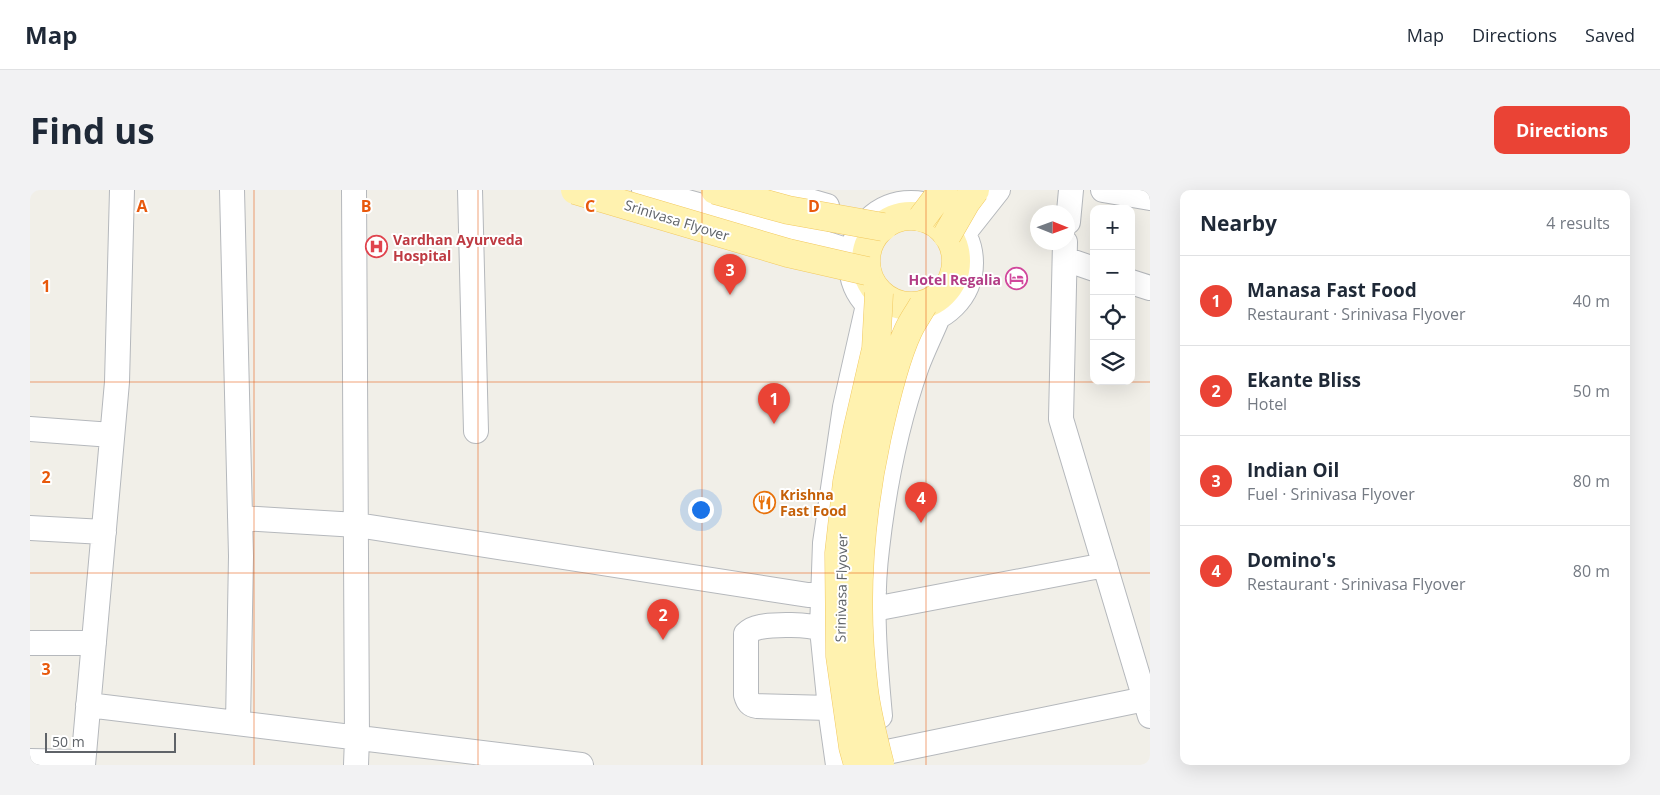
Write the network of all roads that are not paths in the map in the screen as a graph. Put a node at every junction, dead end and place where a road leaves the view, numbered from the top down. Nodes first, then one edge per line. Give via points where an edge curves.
1 (122, 190) edge
2 (232, 190) edge
3 (354, 190) edge
4 (470, 190) edge
5 (575, 190) edge
6 (644, 190) edge
7 (715, 190) edge
8 (771, 190) edge
9 (943, 190) edge
10 (975, 190) edge
11 (998, 190) edge
12 (1071, 190) edge
13 (1103, 190) edge
14 (1149, 201) edge
15 (921, 203) edge
16 (1070, 205) edge
17 (876, 223) junction
18 (956, 234) junction
19 (1065, 251) edge
20 (1090, 267) edge
21 (867, 280) junction
22 (1135, 283) edge
23 (1150, 288) edge
24 (931, 311) junction
25 (30, 429) edge
26 (476, 431) dead end
27 (112, 435) junction
28 (240, 518) junction
29 (357, 525) junction
30 (30, 528) edge
31 (104, 532) junction
32 (1105, 565) junction
33 (824, 595) junction
34 (874, 600) junction
35 (822, 629) junction
36 (30, 642) edge
37 (94, 643) junction
38 (88, 705) junction
39 (830, 708) junction
40 (1147, 708) edge
41 (238, 723) junction
42 (357, 738) junction
43 (30, 761) edge
44 (886, 761) edge
45 (83, 763) edge
46 (356, 765) edge
47 (581, 765) edge
48 (838, 765) edge
49 (858, 765) edge

1 - 27 street via 117,382
2 - 28 street
3 - 29 street
4 - 26 street
5 - 21 main road, Srinivasa Flyover, bridge via 788,253
6 - 21 street via 756,222
7 - 17 main road, bridge via 788,210
8 - 17 street
9 - 15 main road, bridge
10 - 18 main road, bridge via 966,202
11 - 18 street
12 - 16 street
13 - 14 street
15 - 17 main road via 907,216
15 - 18 main road via 936,224
17 - 21 main road, Srinivasa Flyover via 866,256
18 - 24 main road, Srinivasa Flyover via 953,276
19 - 20 street
19 - 32 street via 1061,419
21 - 24 main road, Srinivasa Flyover via 895,304
21 - 33 street via 825,543
21 - 49 main road, Srinivasa Flyover, bridge via 876,348 856,431 839,552 840,656
22 - 23 street
24 - 34 street via 898,426 887,480 876,550
24 - 44 main road, Srinivasa Flyover, bridge via 908,331 883,408 867,483 860,548 864,691
25 - 27 street
27 - 31 street
28 - 29 street
28 - 41 street
29 - 33 street
29 - 42 street
30 - 31 street
31 - 37 street
32 - 34 street
32 - 40 street
33 - 34 street
33 - 35 street
34 - 44 street via 876,672
35 - 39 street
35 - 39 street via 812,626 760,626 746,634 746,695 752,705 757,706
36 - 37 street
37 - 38 street
38 - 41 street
38 - 45 street
39 - 48 street
40 - 44 street
41 - 42 street
42 - 46 street
42 - 47 street
43 - 45 street

